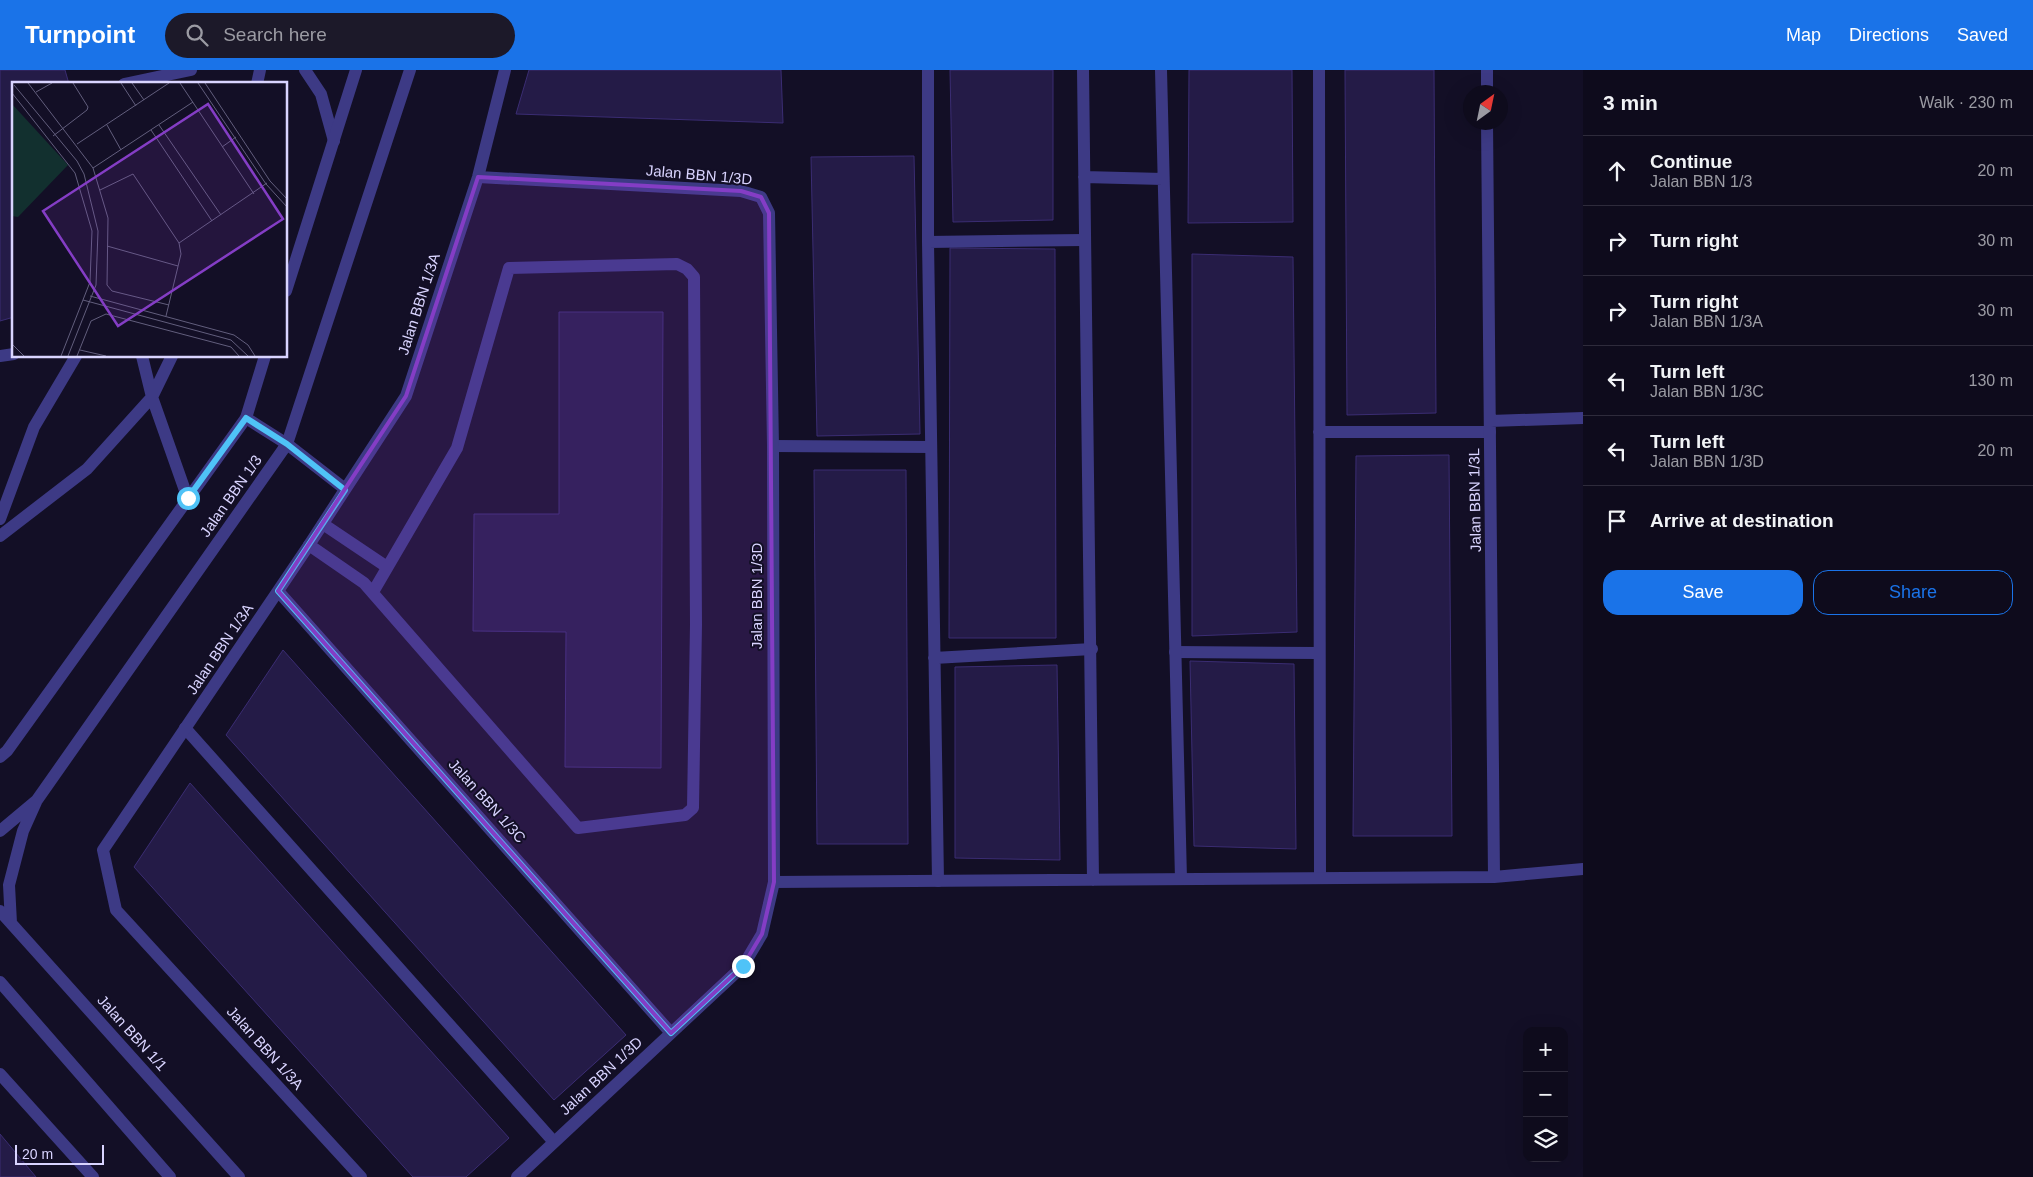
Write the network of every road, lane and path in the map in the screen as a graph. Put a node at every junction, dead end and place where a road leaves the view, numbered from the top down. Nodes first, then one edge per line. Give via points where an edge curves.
1 (191, 70) edge
2 (305, 70) edge
3 (356, 70) edge
4 (410, 70) edge
5 (505, 70) edge
6 (928, 70) edge
7 (1083, 70) edge
8 (1161, 70) edge
9 (1319, 70) edge
10 (1487, 70) edge
11 (134, 82) edge
12 (1487, 85) edge
13 (1487, 130) edge
14 (334, 140) junction
15 (478, 176) junction
16 (1084, 177) junction
17 (1163, 179) junction
18 (1084, 240) junction
19 (928, 242) junction
20 (288, 284) edge
21 (75, 358) edge
22 (142, 358) edge
23 (171, 358) edge
24 (264, 358) edge
25 (152, 397) junction
26 (246, 418) junction
27 (1583, 418) edge
28 (1490, 427) junction
29 (1319, 432) junction
30 (287, 444) junction
31 (773, 446) junction
32 (931, 447) junction
33 (345, 490) junction
34 (188, 498) junction
35 (0, 519) edge
36 (323, 524) junction
37 (0, 536) edge
38 (310, 545) junction
39 (387, 567) junction
40 (278, 591) junction
41 (373, 592) junction
42 (1092, 649) junction
43 (1175, 652) junction
44 (1320, 653) junction
45 (934, 658) junction
46 (186, 728) junction
47 (0, 757) edge
48 (37, 800) junction
49 (0, 831) edge
50 (1583, 869) edge
51 (1494, 877) junction
52 (1320, 878) junction
53 (1093, 880) junction
54 (1181, 880) junction
55 (774, 882) junction
56 (938, 882) junction
57 (0, 911) edge
58 (11, 923) junction
59 (0, 982) edge
60 (5, 991) edge
61 (671, 1033) junction
62 (0, 1074) edge
63 (554, 1142) junction
64 (93, 1177) edge
65 (170, 1177) edge
66 (240, 1177) edge
67 (360, 1177) edge
68 (517, 1177) edge

1 - 11 street
2 - 14 street via 321,94
3 - 14 street
4 - 30 street, Jalan BBN 1/3
5 - 15 street, Jalan BBN 1/3A
6 - 19 street
7 - 16 street
8 - 17 street
9 - 29 street
10 - 12 street
13 - 28 street, Jalan BBN 1/3L
14 - 20 street
15 - 31 street, Jalan BBN 1/3D via 741,191 761,197 769,213
15 - 33 street, Jalan BBN 1/3A via 406,396
16 - 17 street
16 - 18 street
17 - 43 street
18 - 19 street
18 - 42 street
19 - 32 street
21 - 35 street via 34,427
22 - 25 street
23 - 25 street
24 - 26 street
25 - 34 street
25 - 37 street via 87,470
26 - 30 street
26 - 34 street
27 - 28 street
28 - 29 street
28 - 51 street, Jalan BBN 1/3L
29 - 44 street
30 - 33 street
30 - 48 street, Jalan BBN 1/3
31 - 32 street
31 - 55 street, Jalan BBN 1/3D
32 - 45 street
33 - 36 street, Jalan BBN 1/3A
34 - 47 street
36 - 38 street, Jalan BBN 1/3A
36 - 39 street
38 - 40 street, Jalan BBN 1/3A
38 - 41 street via 364,582
39 - 41 street
39 - 41 street via 457,448 509,268 677,264 694,277 696,624 693,808 686,815 578,828
40 - 46 street, Jalan BBN 1/3A
40 - 61 street, Jalan BBN 1/3C
42 - 45 street
42 - 53 street
43 - 44 street
43 - 54 street
44 - 52 street
45 - 56 street
46 - 63 street
46 - 67 street, Jalan BBN 1/3A via 104,850 116,910
48 - 49 street, Jalan BBN 1/3
48 - 58 street via 23,831 10,885
50 - 51 street
51 - 52 street
52 - 54 street
53 - 54 street
53 - 56 street
55 - 56 street
55 - 61 street, Jalan BBN 1/3D via 762,934 743,966
57 - 58 street, Jalan BBN 1/1
58 - 66 street, Jalan BBN 1/1
59 - 60 street
60 - 65 street
61 - 63 street, Jalan BBN 1/3D
62 - 64 street
63 - 68 street, Jalan BBN 1/3D

